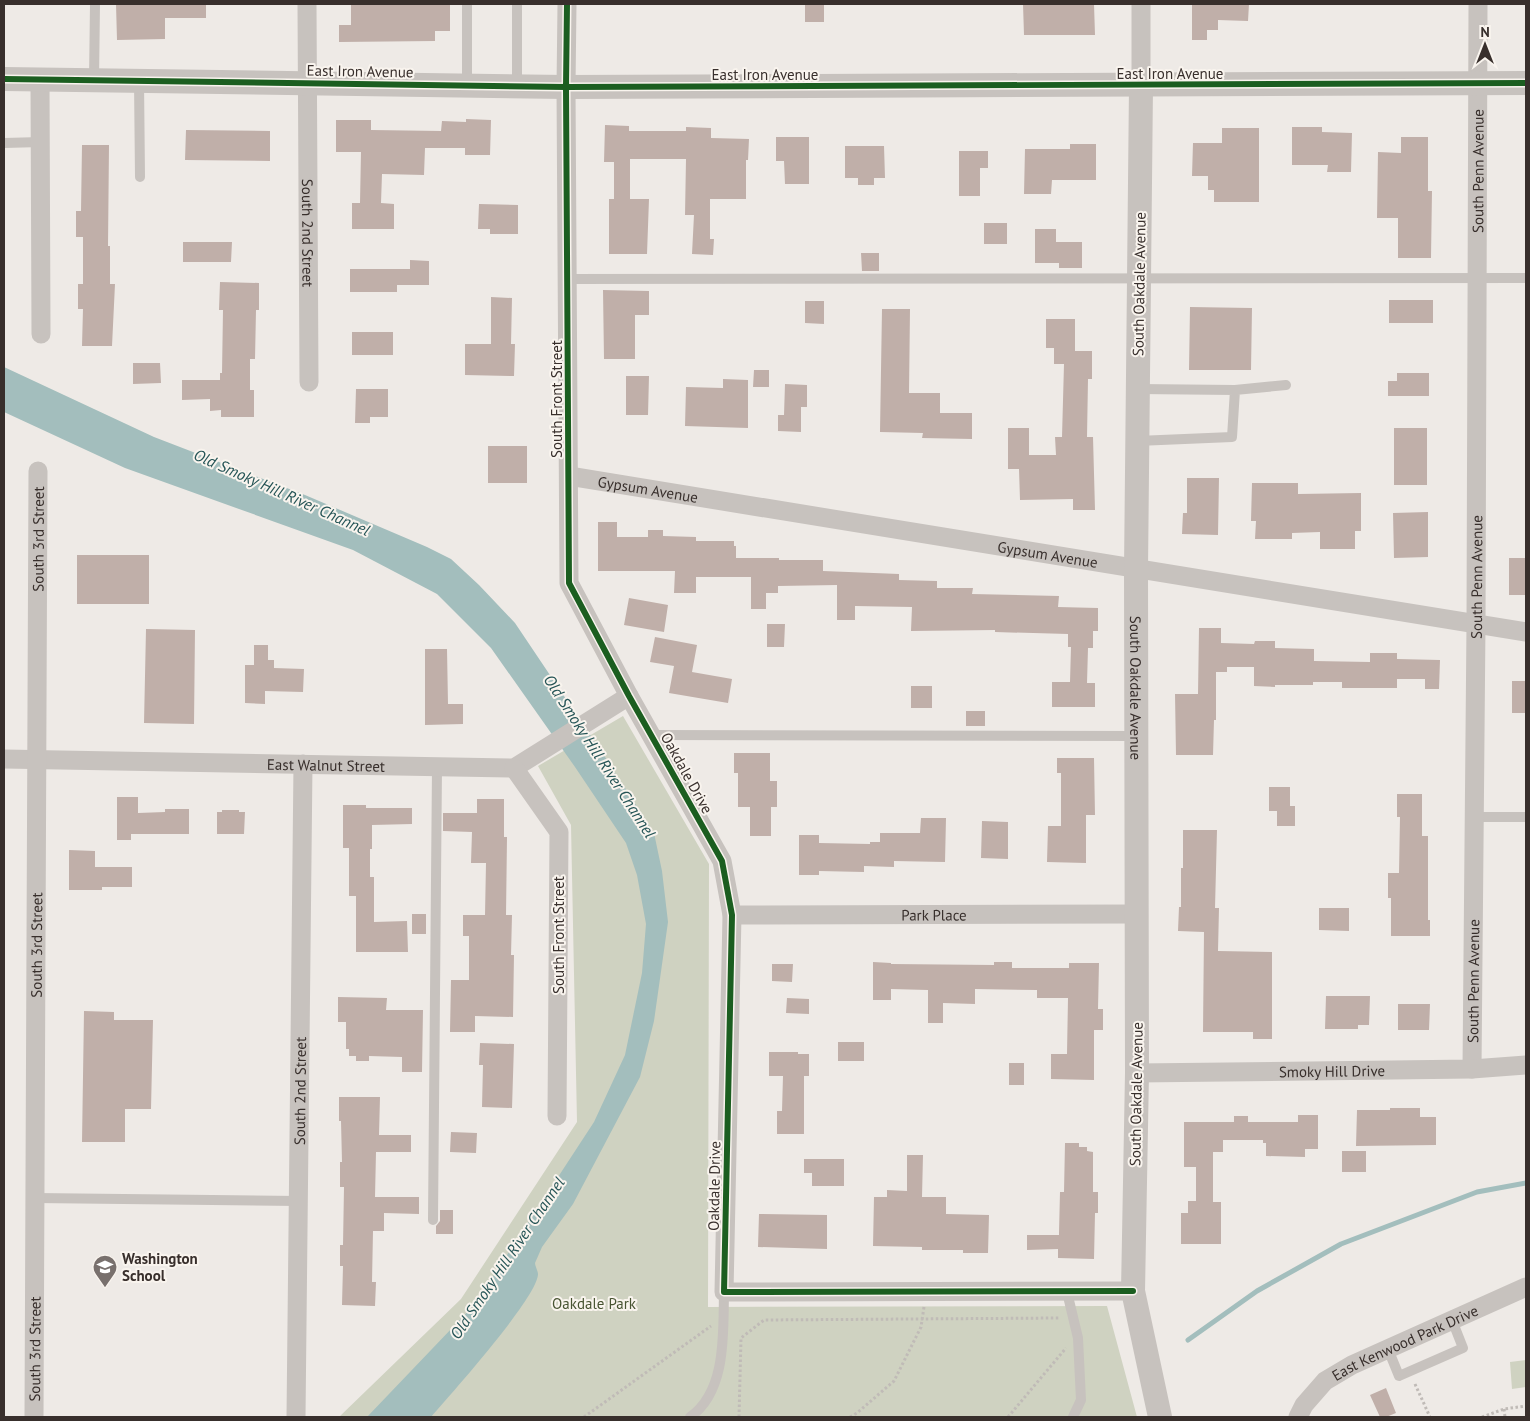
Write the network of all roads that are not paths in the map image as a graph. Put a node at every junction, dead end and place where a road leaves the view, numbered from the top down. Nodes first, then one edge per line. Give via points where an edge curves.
1 (95, 4) edge
2 (307, 4) edge
3 (467, 4) edge
4 (517, 4) edge
5 (567, 4) edge
6 (1141, 4) edge
7 (1478, 4) edge
8 (4, 79) edge
9 (40, 80) junction
10 (94, 80) junction
11 (139, 81) junction
12 (308, 83) junction
13 (1477, 84) junction
14 (1526, 84) edge
15 (468, 86) junction
16 (517, 86) junction
17 (1141, 86) junction
18 (566, 87) junction
19 (41, 142) junction
20 (4, 143) edge
21 (140, 178) dead end
22 (1139, 278) junction
23 (1476, 278) junction
24 (1526, 278) edge
25 (568, 279) junction
26 (41, 334) dead end
27 (309, 382) dead end
28 (1286, 385) dead end
29 (1138, 389) junction
30 (1235, 390) junction
31 (1137, 441) junction
32 (38, 471) dead end
33 (569, 476) junction
34 (1136, 570) junction
35 (1476, 624) junction
36 (1526, 632) edge
37 (629, 696) junction
38 (651, 735) junction
39 (1136, 736) junction
40 (4, 759) edge
41 (36, 760) junction
42 (303, 764) junction
43 (437, 767) junction
44 (514, 768) junction
45 (1474, 817) junction
46 (1526, 817) edge
47 (1136, 914) junction
48 (732, 915) junction
49 (1526, 1065) edge
50 (1472, 1069) junction
51 (1137, 1073) junction
52 (556, 1116) dead end
53 (35, 1198) junction
54 (298, 1201) junction
55 (433, 1220) dead end
56 (1526, 1287) edge
57 (724, 1292) junction
58 (1067, 1292) junction
59 (1133, 1292) junction
60 (1452, 1320) junction
61 (1388, 1349) junction
62 (34, 1417) edge
63 (296, 1417) edge
64 (690, 1417) edge
65 (1073, 1417) edge
66 (1160, 1417) edge
67 (1298, 1417) edge

1 - 10 lane
2 - 12 street, South 2nd Street
3 - 15 lane
4 - 16 lane
5 - 18 street, South Front Street
6 - 17 street
7 - 13 street, South Penn Avenue
8 - 9 street, East Iron Avenue
9 - 10 street, East Iron Avenue
9 - 19 street
10 - 11 street, East Iron Avenue
11 - 12 street, East Iron Avenue
11 - 21 lane
12 - 15 street, East Iron Avenue
12 - 27 street, South 2nd Street
13 - 14 street, East Iron Avenue
13 - 17 street, East Iron Avenue
13 - 23 street, South Penn Avenue
15 - 16 street, East Iron Avenue
16 - 18 street, East Iron Avenue
17 - 18 street, East Iron Avenue
17 - 22 street, South Oakdale Avenue
18 - 25 street, South Front Street
19 - 20 lane
19 - 26 street
22 - 23 lane
22 - 25 lane
22 - 29 street, South Oakdale Avenue
23 - 24 lane
23 - 35 street, South Penn Avenue
25 - 33 street, South Front Street
28 - 30 lane
29 - 30 lane
29 - 31 street, South Oakdale Avenue
30 - 31 lane via 1232,437
31 - 34 street, South Oakdale Avenue
32 - 41 street, South 3rd Street
33 - 34 street, Gypsum Avenue
33 - 37 street, South Front Street via 569,583
34 - 35 street, Gypsum Avenue
34 - 39 street, South Oakdale Avenue
35 - 36 street, Gypsum Avenue
35 - 45 street, South Penn Avenue
37 - 38 street, Oakdale Drive
37 - 44 street
38 - 39 lane
38 - 48 street, Oakdale Drive via 722,861
39 - 47 street, South Oakdale Avenue
40 - 41 street, East Walnut Street
41 - 42 street, East Walnut Street
41 - 53 street, South 3rd Street
42 - 43 street, East Walnut Street
42 - 54 street, South 2nd Street
43 - 44 street, East Walnut Street
43 - 55 lane
44 - 52 street, South Front Street via 559,832
45 - 46 lane
45 - 50 street, South Penn Avenue
47 - 48 street, Park Place
47 - 51 street, South Oakdale Avenue
48 - 57 street, Oakdale Drive
49 - 50 street, Smoky Hill Drive
50 - 51 street, Smoky Hill Drive
51 - 59 street, South Oakdale Avenue
53 - 54 lane
53 - 62 street, South 3rd Street
54 - 63 street, South 2nd Street
56 - 60 street, East Kenwood Park Drive
57 - 58 street
57 - 64 lane via 723,1350 712,1389 699,1411
58 - 59 street
58 - 65 lane via 1078,1338 1081,1400
59 - 66 street, South Oakdale Avenue
60 - 61 street, East Kenwood Park Drive
60 - 61 lane via 1463,1348 1399,1376
61 - 67 street, East Kenwood Park Drive via 1325,1381

